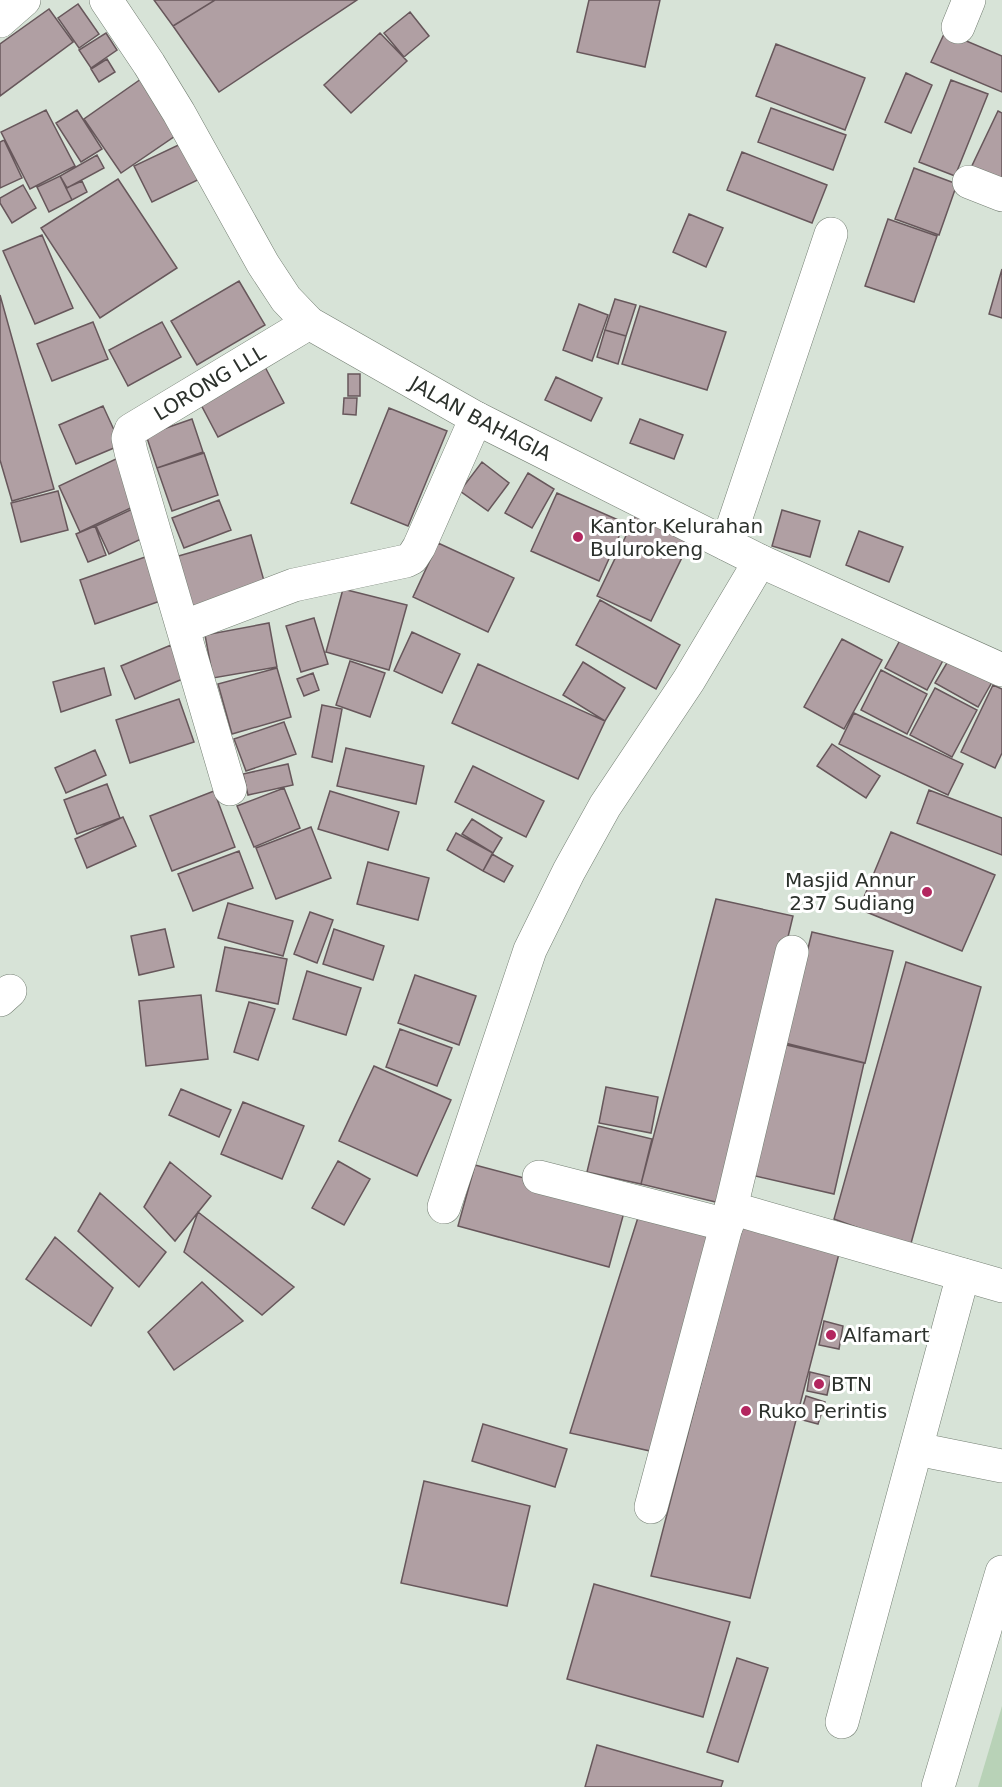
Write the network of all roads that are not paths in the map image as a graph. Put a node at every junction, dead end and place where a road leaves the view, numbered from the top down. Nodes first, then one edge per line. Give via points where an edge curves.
1 (24, 0) edge
2 (106, 0) edge
3 (0, 21) edge
4 (969, 182) dead end
5 (1002, 195) edge
6 (831, 234) dead end
7 (309, 323) junction
8 (476, 418) junction
9 (727, 544) junction
10 (760, 561) junction
11 (183, 627) junction
12 (1002, 670) edge
13 (230, 789) dead end
14 (792, 952) dead end
15 (539, 1177) dead end
16 (444, 1206) dead end
17 (729, 1217) junction
18 (963, 1275) junction
19 (1002, 1286) edge
20 (917, 1449) junction
21 (1002, 1466) edge
22 (651, 1507) dead end
23 (1002, 1572) edge
24 (994, 1634) edge
25 (842, 1722) dead end
26 (938, 1787) edge

1 - 3 main road
2 - 7 main road, JALAN BAHAGIA via 150,64 263,264 286,299
4 - 5 main road
6 - 9 main road
7 - 8 main road, JALAN BAHAGIA
7 - 11 main road, LORONG LLL via 131,430 130,452
8 - 9 main road, JALAN BAHAGIA
8 - 11 main road via 412,558 294,585
9 - 10 main road, JALAN BAHAGIA
10 - 12 main road, JALAN BAHAGIA
10 - 16 main road via 689,680 605,806 547,913 530,950
11 - 13 main road
14 - 17 main road
15 - 17 main road
17 - 18 main road
17 - 22 main road
18 - 19 main road
18 - 20 main road
20 - 21 main road
20 - 25 main road
23 - 24 main road
24 - 26 main road

